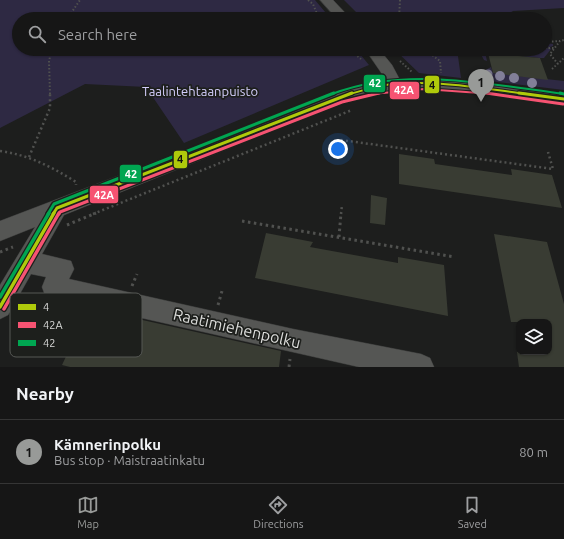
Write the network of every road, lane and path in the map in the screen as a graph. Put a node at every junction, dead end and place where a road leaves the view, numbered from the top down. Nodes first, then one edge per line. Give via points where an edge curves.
1 (80, 0) edge
2 (308, 0) edge
3 (326, 0) edge
4 (399, 0) edge
5 (72, 12) edge
6 (316, 12) edge
7 (337, 12) edge
8 (399, 12) edge
9 (564, 40) edge
10 (560, 41) junction
11 (552, 42) edge
12 (555, 48) joint
13 (552, 52) edge
14 (50, 56) edge
15 (369, 56) edge
16 (433, 56) edge
17 (552, 56) edge
18 (564, 58) edge
19 (558, 64) junction
20 (552, 69) dead end
21 (441, 78) dead end
22 (395, 85) junction
23 (564, 99) edge
24 (354, 109) dead end
25 (341, 140) dead end
26 (0, 151) edge
27 (548, 152) dead end
28 (29, 157) junction
29 (67, 204) junction
30 (342, 205) dead end
31 (242, 221) dead end
32 (75, 222) junction
33 (0, 231) edge
34 (43, 235) junction
35 (339, 237) junction
36 (0, 252) edge
37 (21, 254) junction
38 (454, 257) dead end
39 (80, 293) edge
40 (0, 307) edge
41 (142, 307) edge
42 (421, 367) edge

1 - 5 path
2 - 6 path
3 - 7 street
4 - 8 path
9 - 10 path
10 - 11 path
10 - 12 path
12 - 13 path
14 - 28 path via 50,108
15 - 22 street via 387,69
16 - 21 path via 440,61
17 - 19 path
18 - 19 path
19 - 20 path
22 - 23 street via 455,86
22 - 29 street via 371,88 340,97
24 - 32 path
25 - 27 path via 553,169
26 - 28 path via 20,153
28 - 29 path via 76,182
29 - 32 path
29 - 33 street
29 - 34 street
30 - 35 path
31 - 35 path
32 - 34 path
34 - 37 street
35 - 38 path
36 - 37 path
37 - 39 street, Raatimiehenpolku via 63,269 53,287
37 - 40 street
41 - 42 street, Raatimiehenpolku

